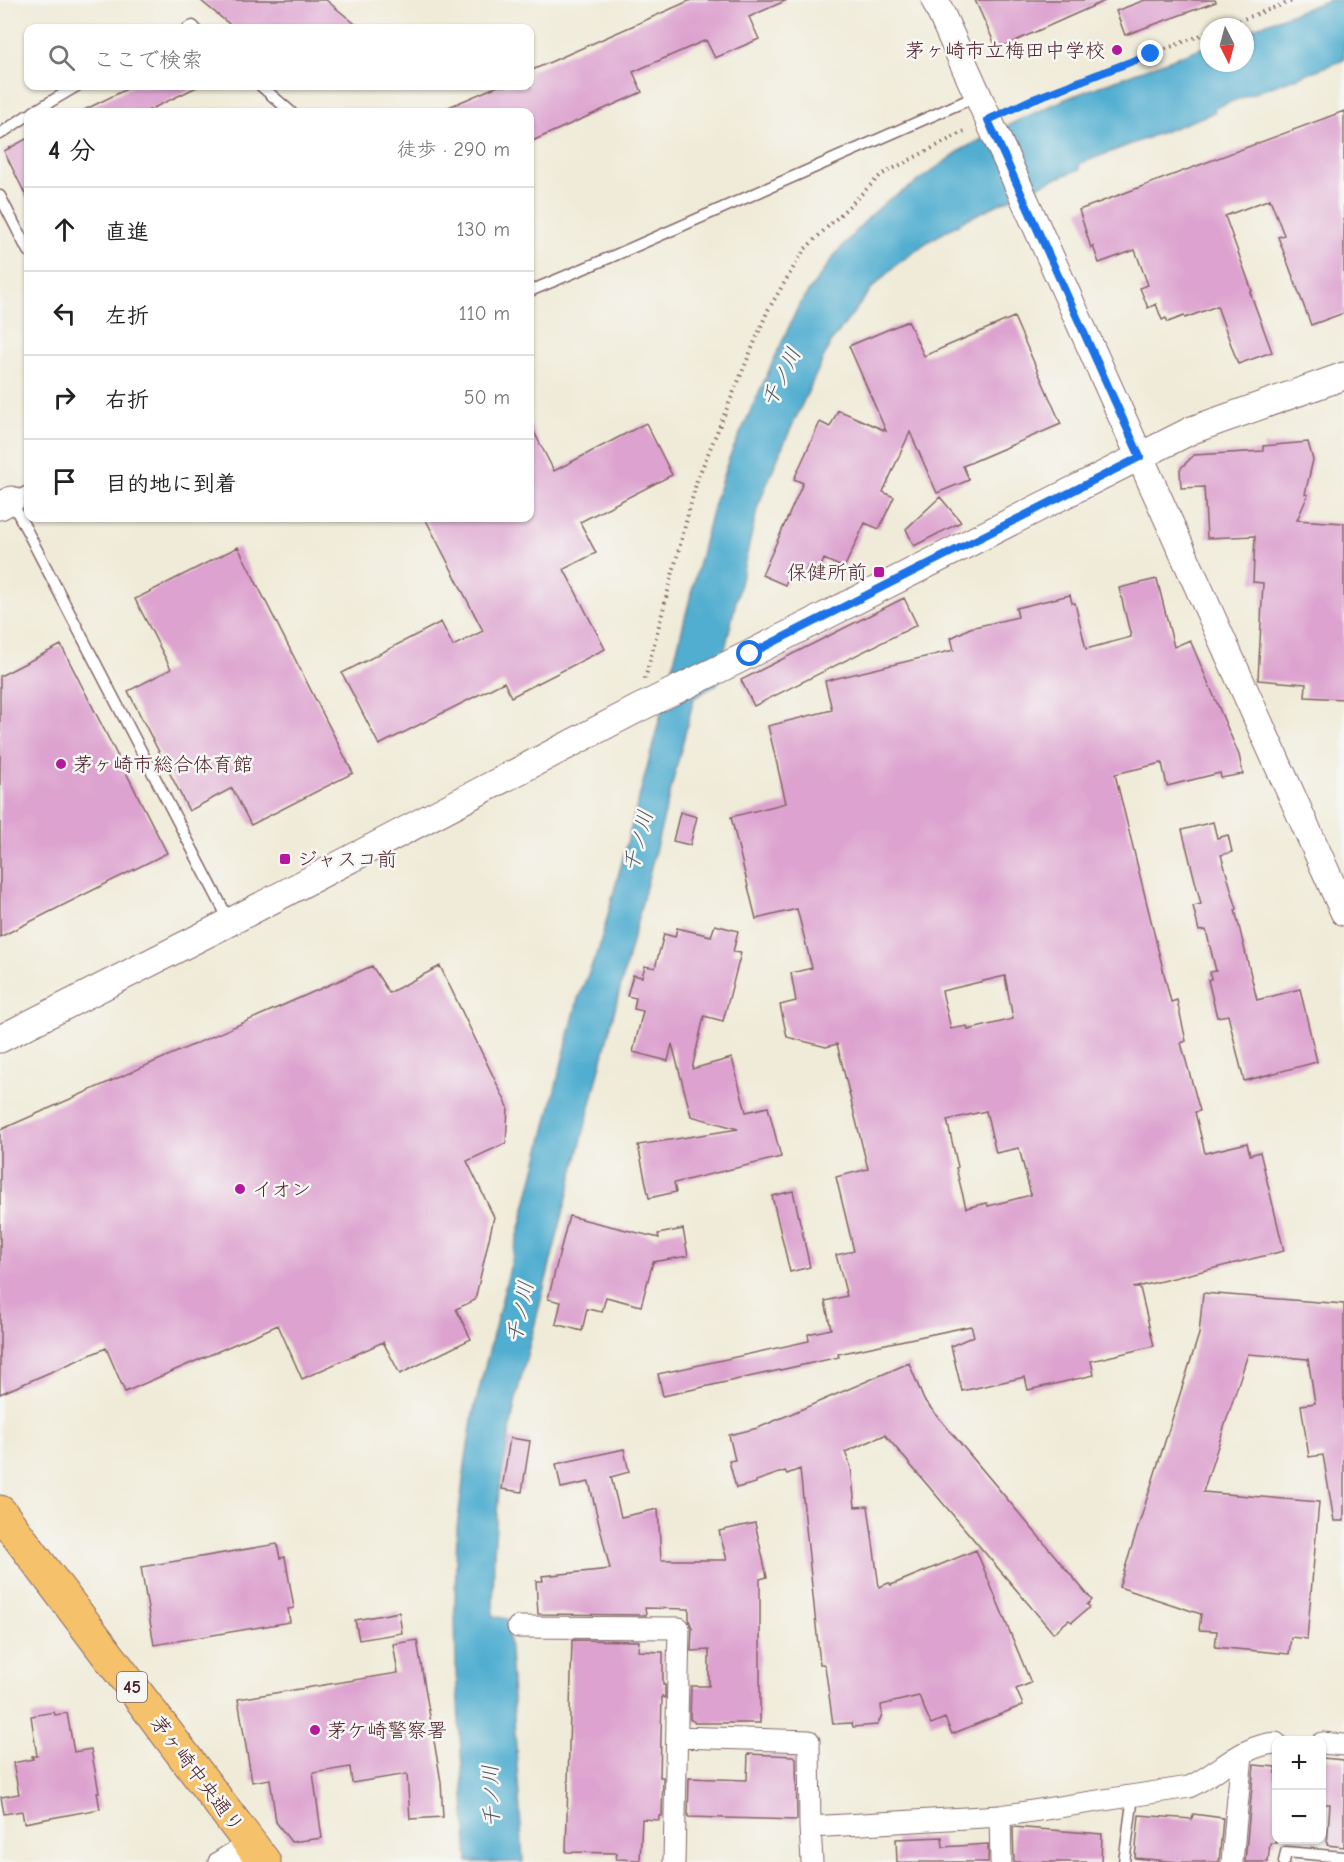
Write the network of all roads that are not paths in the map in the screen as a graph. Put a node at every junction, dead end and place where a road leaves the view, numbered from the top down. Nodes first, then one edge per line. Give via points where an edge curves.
1 (935, 0) edge
2 (70, 90) edge
3 (266, 90) edge
4 (40, 108) edge
5 (286, 108) edge
6 (982, 108) junction
7 (24, 118) edge
8 (0, 134) edge
9 (0, 196) edge
10 (24, 242) edge
11 (534, 289) edge
12 (1344, 376) edge
13 (1140, 457) junction
14 (13, 499) edge
15 (24, 520) edge
16 (25, 522) edge
17 (1344, 912) edge
18 (230, 922) junction
19 (0, 1039) edge
20 (0, 1512) edge
21 (518, 1627) dead end
22 (677, 1737) junction
23 (1326, 1743) edge
24 (1272, 1744) edge
25 (1344, 1745) edge
26 (1242, 1754) junction
27 (1133, 1796) junction
28 (1000, 1816) junction
29 (810, 1827) junction
30 (258, 1854) edge
31 (1344, 1857) edge
32 (219, 1862) edge
33 (674, 1862) edge
34 (812, 1862) edge
35 (1001, 1862) edge
36 (1124, 1862) edge
37 (1232, 1862) edge
38 (1284, 1862) edge

1 - 6 street
2 - 4 lane
3 - 5 lane
6 - 11 lane
6 - 13 street
7 - 8 lane
9 - 10 lane
12 - 13 street via 1192,430
13 - 17 street
13 - 18 street via 637,709
14 - 15 lane
16 - 18 lane
18 - 19 street
20 - 30 main road, 茅ヶ崎中央通り / 45
21 - 22 street via 679,1628
22 - 29 street via 809,1741
22 - 33 street
23 - 25 street
24 - 26 street
26 - 27 street via 1189,1787
26 - 37 street
27 - 28 street
27 - 36 lane
28 - 29 street
28 - 35 street
29 - 34 street
30 - 32 street
31 - 38 lane via 1286,1852

